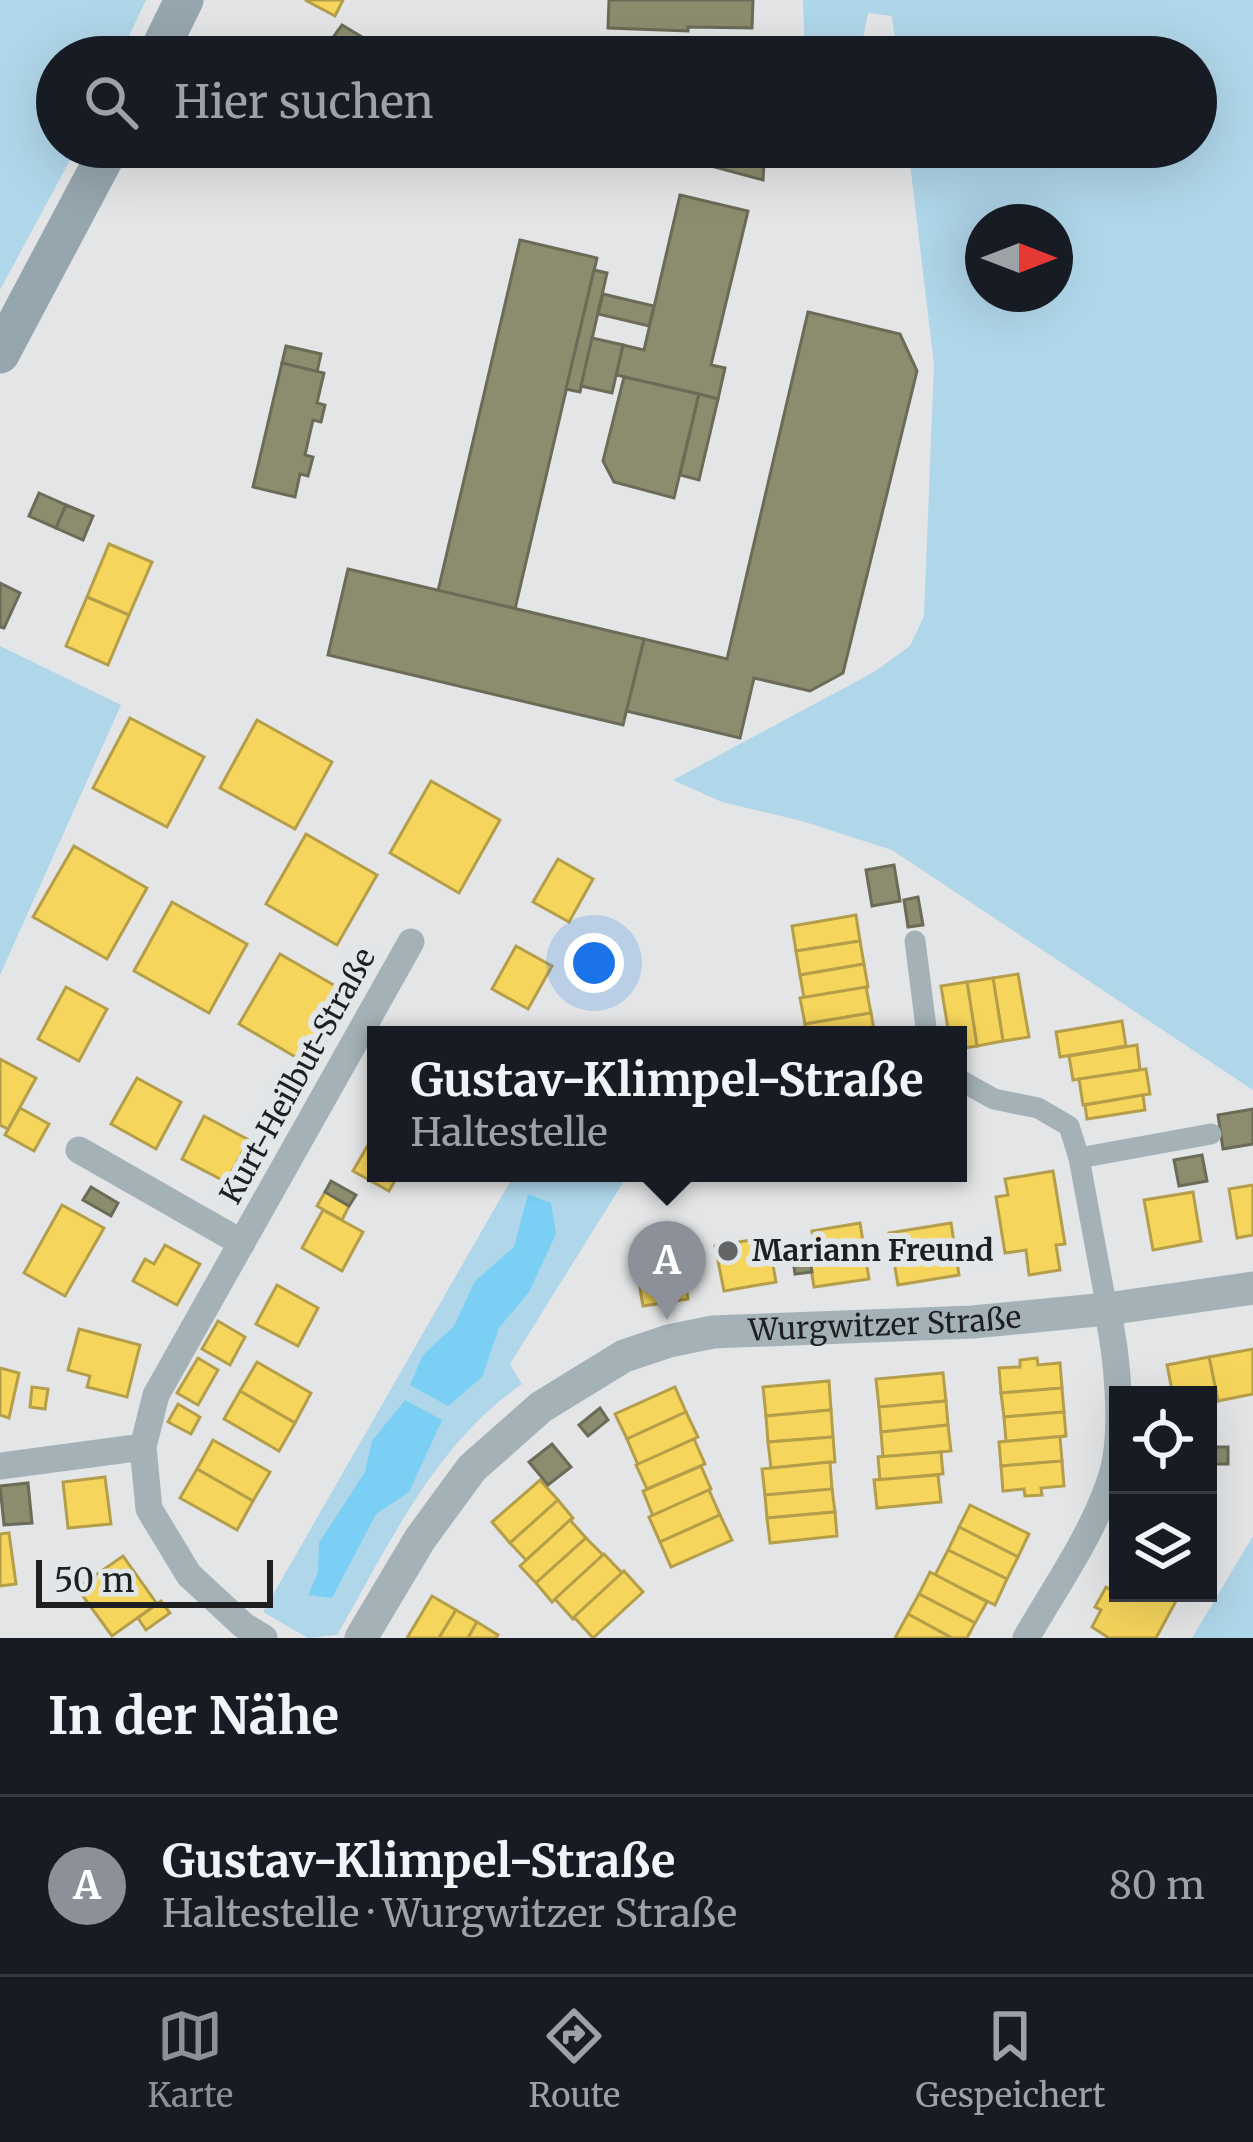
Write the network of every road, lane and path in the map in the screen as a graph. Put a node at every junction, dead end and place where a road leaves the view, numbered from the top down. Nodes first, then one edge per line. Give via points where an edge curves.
1 (184, 0) edge
2 (166, 36) edge
3 (99, 168) edge
4 (0, 355) edge
5 (915, 941) dead end
6 (411, 942) dead end
7 (926, 1026) edge
8 (967, 1084) edge
9 (1211, 1134) dead end
10 (79, 1150) dead end
11 (1079, 1158) junction
12 (242, 1243) junction
13 (1253, 1288) edge
14 (1107, 1310) junction
15 (143, 1448) junction
16 (0, 1466) edge
17 (264, 1638) edge
18 (361, 1638) edge
19 (1026, 1638) edge

1 - 2 main road
3 - 4 main road
5 - 7 street
6 - 12 street, Kurt-Heilbut-Straße
8 - 11 street via 1069,1126
9 - 11 street
10 - 12 street, Kurt-Heilbut-Straße
11 - 14 street
12 - 15 street, Kurt-Heilbut-Straße via 156,1395
13 - 14 street, Wurgwitzer Straße
14 - 18 street, Wurgwitzer Straße via 713,1332 624,1356 541,1407 472,1468
14 - 19 street via 1118,1381 1113,1472
15 - 16 street
15 - 17 street, Kurt-Heilbut-Straße via 149,1509 189,1576

